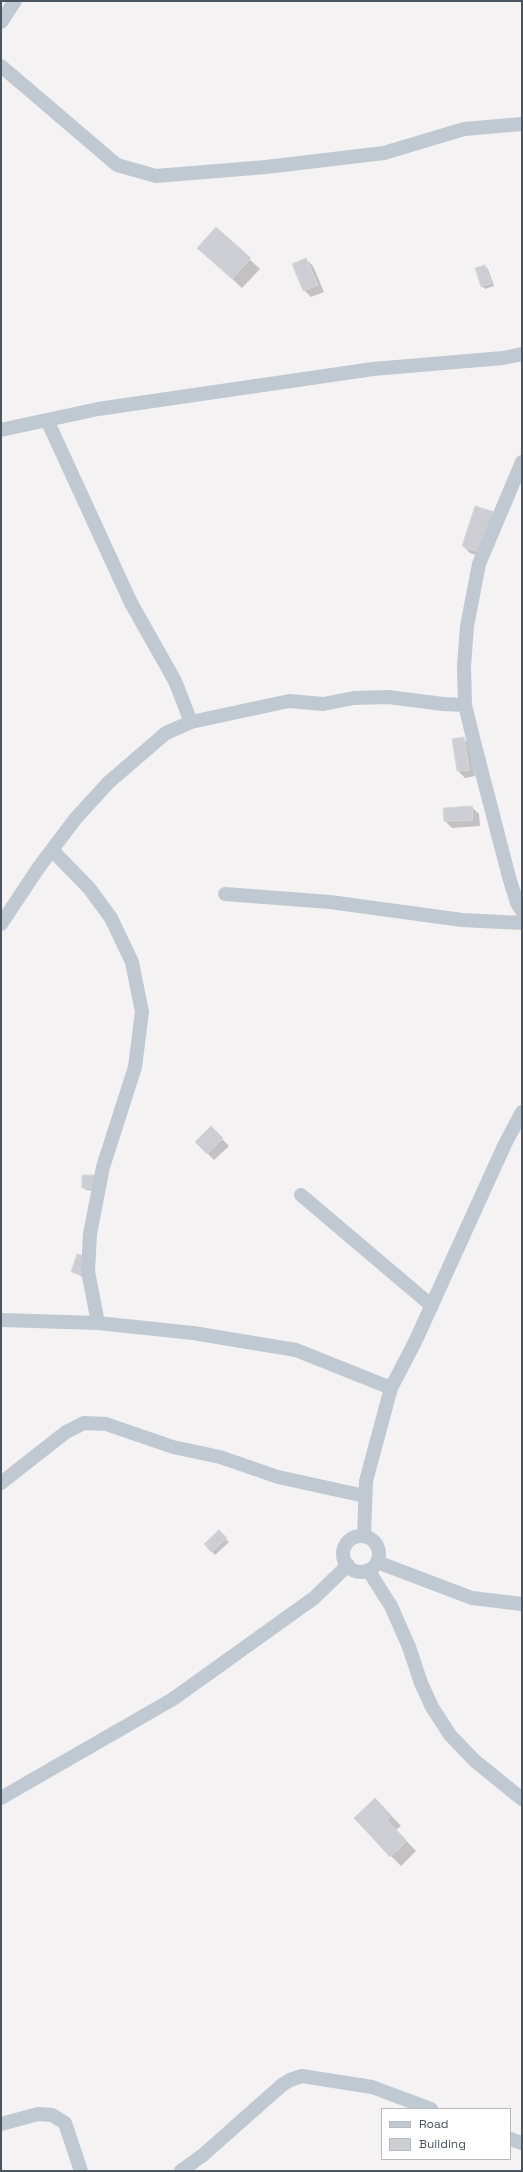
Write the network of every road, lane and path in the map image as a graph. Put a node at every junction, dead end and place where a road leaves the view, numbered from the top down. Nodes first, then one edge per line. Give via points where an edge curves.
1 (15, 1) edge
2 (1, 22) edge
3 (1, 66) edge
4 (522, 124) edge
5 (522, 354) edge
6 (47, 420) junction
7 (1, 430) edge
8 (522, 462) edge
9 (465, 704) junction
10 (191, 722) junction
11 (52, 850) junction
12 (225, 894) dead end
13 (522, 911) edge
14 (522, 923) edge
15 (1, 924) edge
16 (522, 1112) edge
17 (301, 1195) dead end
18 (432, 1306) junction
19 (1, 1320) edge
20 (98, 1323) junction
21 (391, 1388) junction
22 (1, 1483) edge
23 (365, 1496) junction
24 (364, 1536) junction
25 (348, 1565) junction
26 (373, 1566) junction
27 (522, 1604) edge
28 (1, 1798) edge
29 (522, 1799) edge
30 (428, 2108) edge
31 (1, 2124) edge
32 (511, 2139) edge
33 (522, 2143) edge
34 (81, 2171) edge
35 (181, 2171) edge

1 - 2 street
3 - 4 street via 117,165 156,176 266,167 384,153 464,129
5 - 6 street via 503,358 373,369
6 - 7 street
6 - 10 street via 132,603 175,681
8 - 9 street via 479,564 467,626
9 - 10 street via 388,697 354,698 323,704 289,701
9 - 13 street via 507,869 517,903
10 - 11 street via 166,733 108,782
11 - 15 street
11 - 20 street via 89,888 111,918 132,962 142,1012 135,1067 103,1167 90,1234 88,1272
12 - 14 street via 330,902 462,920
16 - 18 street
17 - 18 street
18 - 21 street
19 - 20 street
20 - 21 street via 193,1333 296,1350
21 - 23 street via 366,1481
22 - 23 street via 66,1432 84,1423 106,1424 173,1447 220,1457 278,1477
23 - 24 street
24 - 25 street via 352,1539 344,1549
24 - 26 street via 378,1545 380,1554
25 - 26 street via 361,1572
25 - 28 street via 314,1598 173,1699
26 - 27 street via 472,1598
26 - 29 street via 432,1707 450,1735 475,1761
30 - 35 street via 372,2087 302,2076 282,2085 203,2155
31 - 34 street via 38,2114 52,2114 65,2123
32 - 33 street

